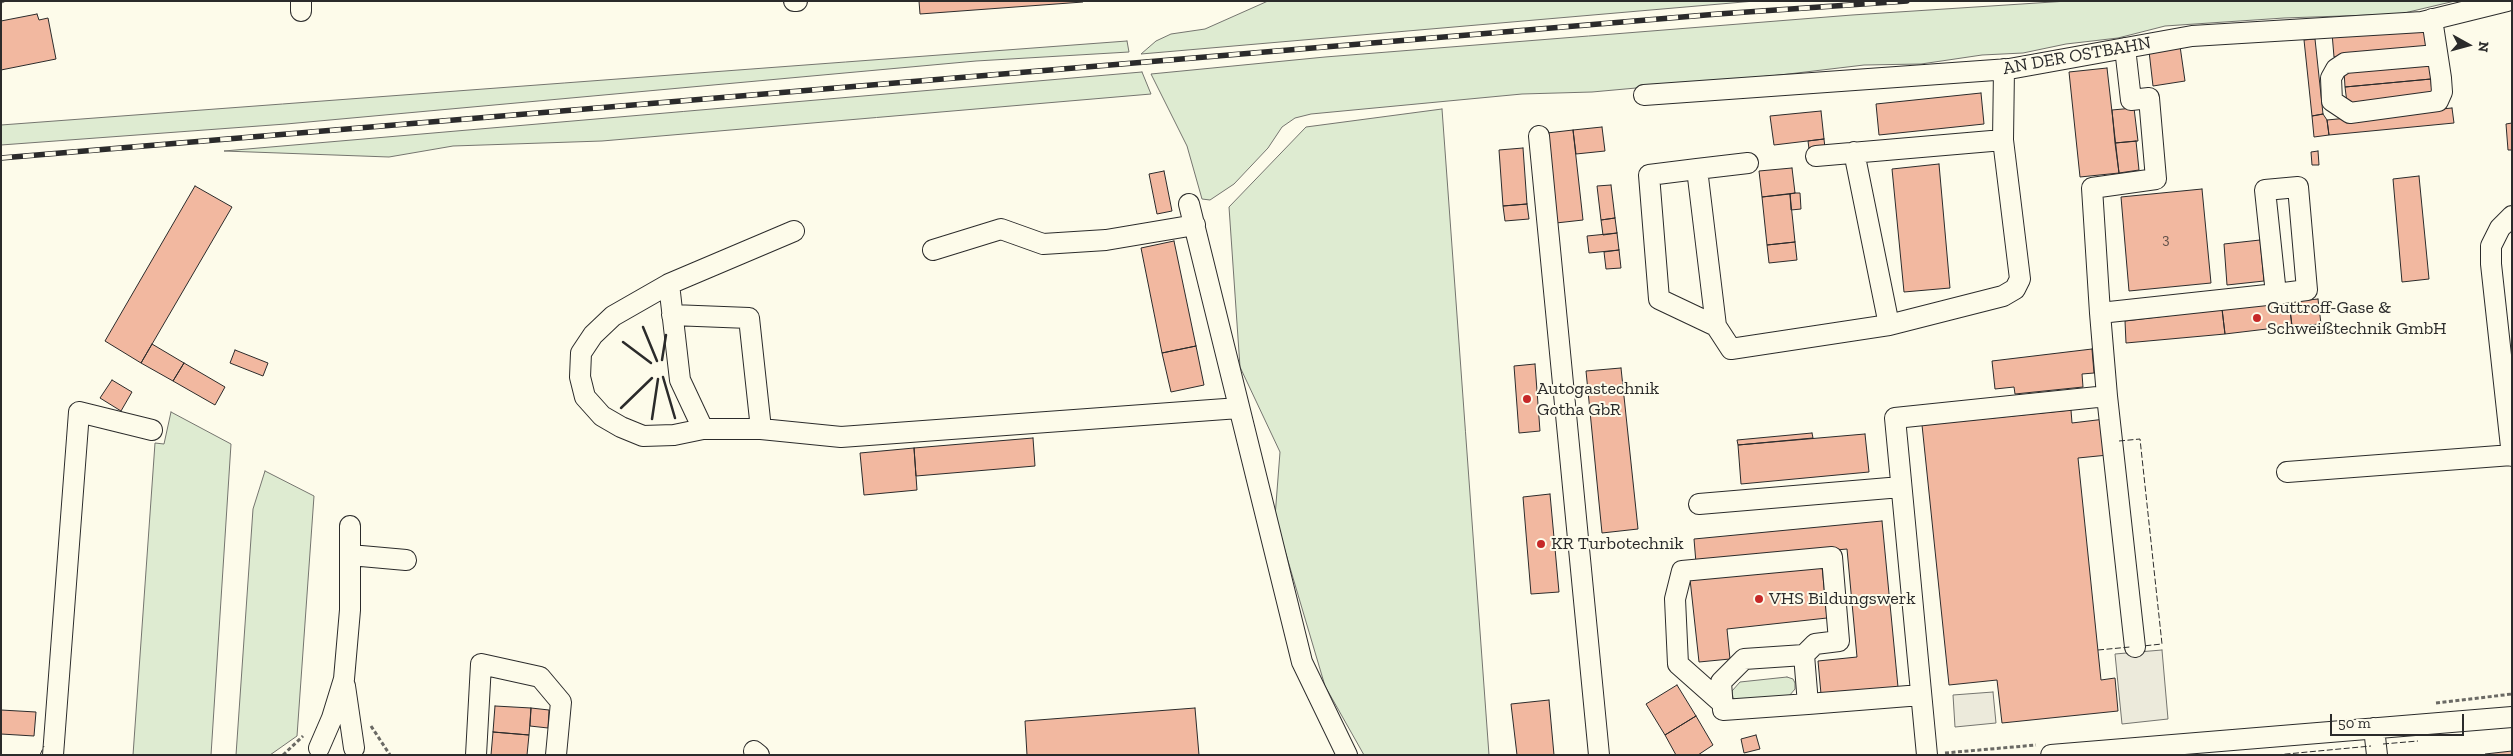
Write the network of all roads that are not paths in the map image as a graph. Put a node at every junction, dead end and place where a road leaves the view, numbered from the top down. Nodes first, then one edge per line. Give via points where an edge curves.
1 (2507, 1) edge
2 (2432, 20) junction
3 (2125, 48) junction
4 (2437, 55) junction
5 (2004, 69) junction
6 (1644, 95) dead end
7 (1539, 136) dead end
8 (2003, 140) junction
9 (1854, 152) junction
10 (1816, 156) dead end
11 (1748, 163) dead end
12 (1697, 170) junction
13 (1189, 204) dead end
14 (2512, 216) edge
15 (1195, 225) junction
16 (794, 231) dead end
17 (933, 250) dead end
18 (669, 284) junction
19 (2276, 294) junction
20 (672, 314) junction
21 (2100, 314) junction
22 (1889, 325) junction
23 (1716, 326) junction
24 (2107, 396) junction
25 (1240, 408) junction
26 (704, 429) junction
27 (762, 429) junction
28 (152, 430) dead end
29 (2511, 449) edge
30 (2286, 472) dead end
31 (1901, 487) junction
32 (1699, 504) dead end
33 (350, 526) dead end
34 (350, 555) junction
35 (406, 560) dead end
36 (2135, 647) dead end
37 (1804, 655) junction
38 (344, 679) junction
39 (1921, 695) junction
40 (1722, 703) junction
41 (1808, 704) junction
42 (2512, 717) edge
43 (2374, 728) junction
44 (2177, 750) edge
45 (314, 751) edge
46 (360, 752) edge
47 (53, 755) edge
48 (476, 755) edge
49 (556, 755) edge
50 (1347, 755) edge
51 (1598, 755) edge
52 (1927, 755) edge
53 (2051, 755) edge
54 (2376, 755) edge

1 - 2 street, AN DER OSTBAHN
2 - 3 street, AN DER OSTBAHN via 2192,36
2 - 4 street
3 - 5 street, AN DER OSTBAHN
3 - 21 street via 2131,100 2150,98 2156,179 2092,188
4 - 4 street via 2442,92 2438,102 2350,113 2332,101 2331,78 2344,63
5 - 6 street, AN DER OSTBAHN
5 - 8 street
7 - 51 street
8 - 9 street
8 - 22 street via 2020,279 2014,289 2004,296
9 - 10 street
9 - 22 street
11 - 12 street
12 - 23 street
12 - 23 street via 1649,175 1659,299
13 - 15 street
14 - 29 street via 2500,228 2491,246
15 - 17 street via 1106,240 1043,244 1001,229
15 - 25 street
16 - 18 street
18 - 20 street
18 - 26 street via 613,316 593,335 582,354 580,377 585,397 602,416 621,427 643,436 674,435
19 - 19 street via 2307,290 2298,187 2265,190
19 - 21 street
20 - 26 street via 680,380
20 - 27 street via 749,318
21 - 24 street
22 - 23 street via 1731,349
24 - 31 street via 1895,418
24 - 36 street
25 - 27 street via 841,437
25 - 50 street via 1302,662
26 - 27 street
28 - 47 street via 79,412
29 - 30 street
31 - 32 street
31 - 39 street
33 - 34 street
34 - 35 street
34 - 38 street via 350,610
37 - 40 street via 1744,659 1721,682
37 - 40 street via 1815,644 1839,641 1832,556 1682,571 1674,599 1678,664
37 - 41 street
38 - 45 street via 332,718
38 - 46 street
39 - 41 street
39 - 52 street
40 - 41 street via 1723,710
42 - 43 street
43 - 44 street
43 - 54 street
44 - 53 street
45 - 46 street via 343,745
48 - 49 street via 481,664 540,677 561,702

